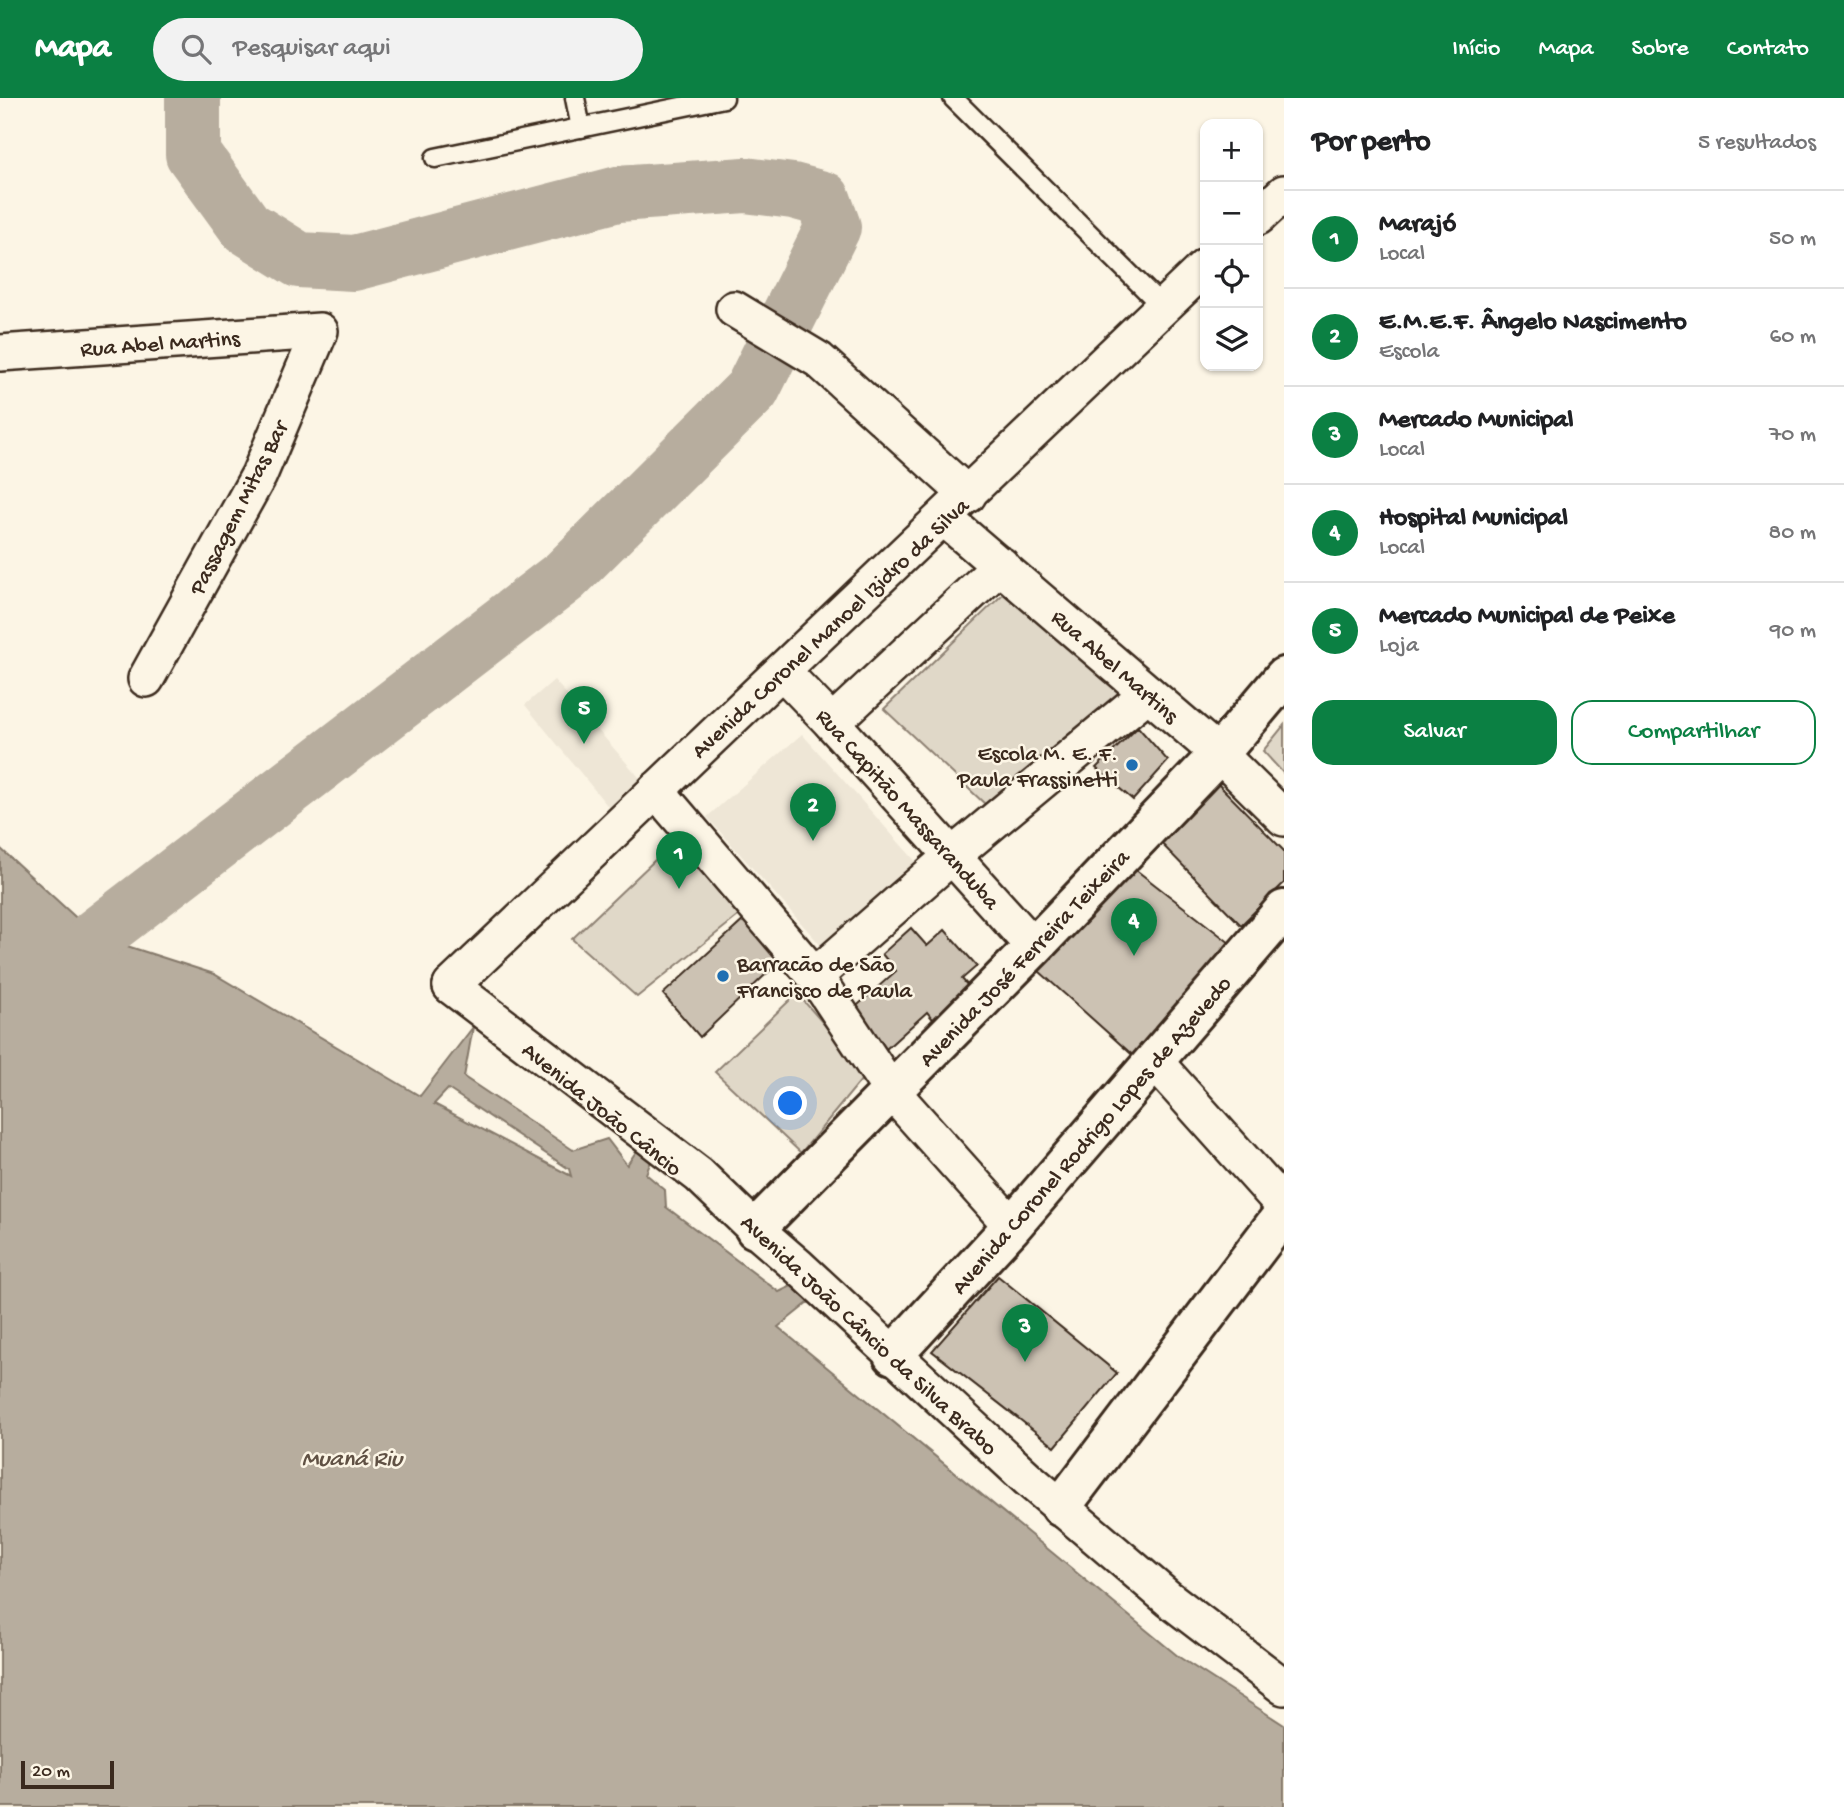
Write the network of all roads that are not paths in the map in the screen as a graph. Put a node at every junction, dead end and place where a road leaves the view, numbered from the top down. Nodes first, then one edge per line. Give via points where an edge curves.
1 (575, 98) edge
2 (724, 98) edge
3 (953, 98) edge
4 (581, 128) junction
5 (435, 158) dead end
6 (1284, 193) edge
7 (1263, 213) edge
8 (1200, 272) edge
9 (1163, 307) junction
10 (734, 309) dead end
11 (320, 331) joint
12 (0, 353) edge
13 (956, 506) junction
14 (1001, 565) junction
15 (782, 671) junction
16 (1284, 677) edge
17 (146, 679) dead end
18 (1148, 693) junction
19 (832, 723) junction
20 (1219, 754) junction
21 (656, 790) junction
22 (1284, 818) edge
23 (953, 855) junction
24 (1284, 911) edge
25 (1034, 947) junction
26 (815, 976) junction
27 (452, 986) joint
28 (1155, 1062) junction
29 (892, 1091) junction
30 (1284, 1206) edge
31 (1284, 1213) edge
32 (1012, 1226) junction
33 (755, 1229) junction
34 (893, 1355) junction
35 (1061, 1507) junction
36 (1284, 1687) edge

1 - 4 lane
2 - 4 lane
3 - 9 lane
4 - 5 lane
6 - 7 street
8 - 9 street, Avenida Coronel Manoel Izidro da Silva
9 - 13 street, Avenida Coronel Manoel Izidro da Silva
10 - 13 street, Rua Abel Martins via 819,360
11 - 12 street, Rua Abel Martins
11 - 17 street, Passagem Mitas Bar via 259,475
13 - 14 street, Rua Abel Martins
13 - 15 street, Avenida Coronel Manoel Izidro da Silva
14 - 18 street, Rua Abel Martins
14 - 19 street
15 - 19 street, Rua Capitão Massaranduba
15 - 21 street, Avenida Coronel Manoel Izidro da Silva
16 - 20 street, Avenida José Ferreira Teixeira
18 - 20 street, Rua Abel Martins
18 - 23 street
19 - 23 street, Rua Capitão Massaranduba
20 - 22 street, Rua Abel Martins
20 - 25 street, Avenida José Ferreira Teixeira
21 - 26 street
21 - 27 street, Avenida Coronel Manoel Izidro da Silva
23 - 25 street, Rua Capitão Massaranduba
23 - 26 street
24 - 28 street, Avenida Coronel Rodrigo Lopes de Azevedo
25 - 29 street, Avenida José Ferreira Teixeira
26 - 29 street
27 - 33 street, Avenida João Câncio
28 - 30 street
28 - 32 street, Avenida Coronel Rodrigo Lopes de Azevedo
29 - 32 street
29 - 33 street, Avenida José Ferreira Teixeira
31 - 35 street
32 - 34 street, Avenida Coronel Rodrigo Lopes de Azevedo
33 - 34 street, Avenida João Câncio da Silva Brabo
34 - 35 street, Avenida João Câncio da Silva Brabo
35 - 36 street, Avenida João Câncio da Silva Brabo via 1169,1599

